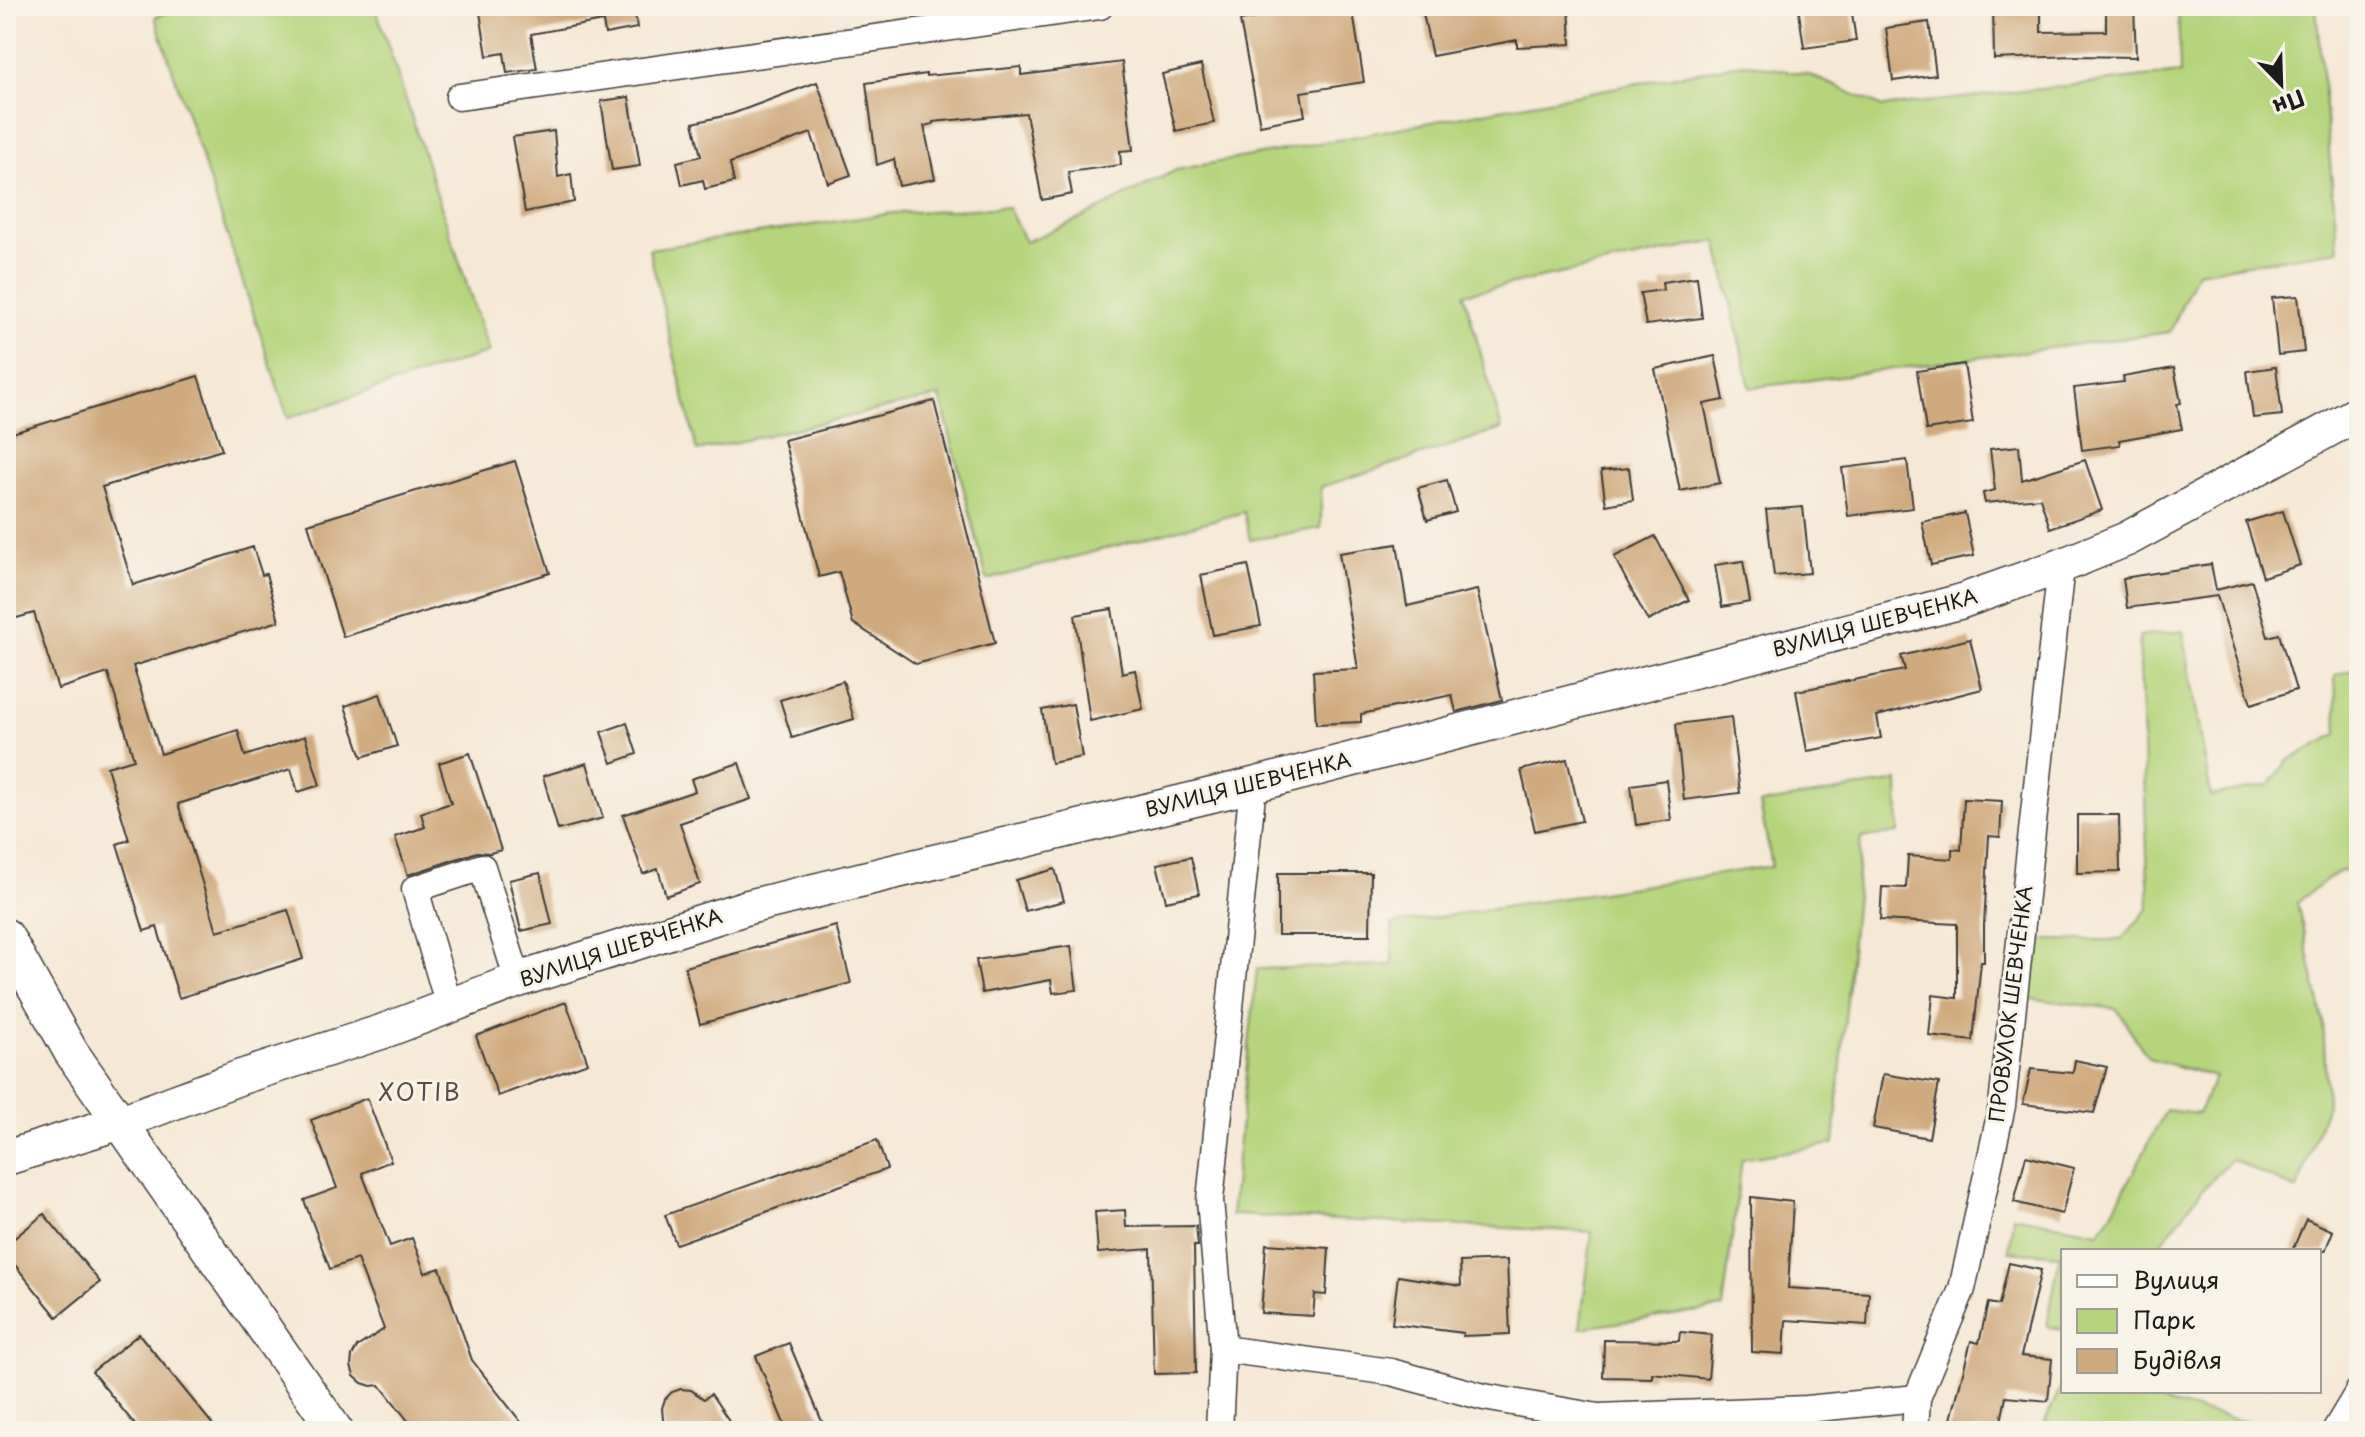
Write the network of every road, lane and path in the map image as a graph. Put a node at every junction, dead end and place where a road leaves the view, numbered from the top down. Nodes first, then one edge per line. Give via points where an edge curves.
1 (1100, 6) edge
2 (459, 97) dead end
3 (2359, 413) edge
4 (2061, 566) junction
5 (1253, 785) junction
6 (6, 936) edge
7 (518, 980) junction
8 (449, 1006) junction
9 (121, 1122) junction
10 (6, 1158) edge
11 (1223, 1349) junction
12 (2359, 1391) edge
13 (1917, 1398) junction
14 (336, 1431) edge
15 (1219, 1431) edge
16 (1915, 1431) edge
17 (2335, 1431) edge

1 - 2 street
3 - 4 street, ВУЛИЦЯ ШЕВЧЕНКА via 2127,539
4 - 5 street, ВУЛИЦЯ ШЕВЧЕНКА via 1959,602
4 - 13 street, ПРОВУЛОК ШЕВЧЕНКА via 2002,1106 1962,1289
5 - 7 street, ВУЛИЦЯ ШЕВЧЕНКА via 748,907
5 - 11 street via 1210,1200
6 - 9 street via 71,1052
7 - 8 street, ВУЛИЦЯ ШЕВЧЕНКА
7 - 8 street via 482,867 415,889
8 - 9 street, ВУЛИЦЯ ШЕВЧЕНКА
9 - 10 street, ВУЛИЦЯ ШЕВЧЕНКА
9 - 14 street
11 - 13 street via 1391,1372 1484,1397 1598,1417 1807,1409
11 - 15 street
12 - 17 street
13 - 16 street, ПРОВУЛОК ШЕВЧЕНКА

